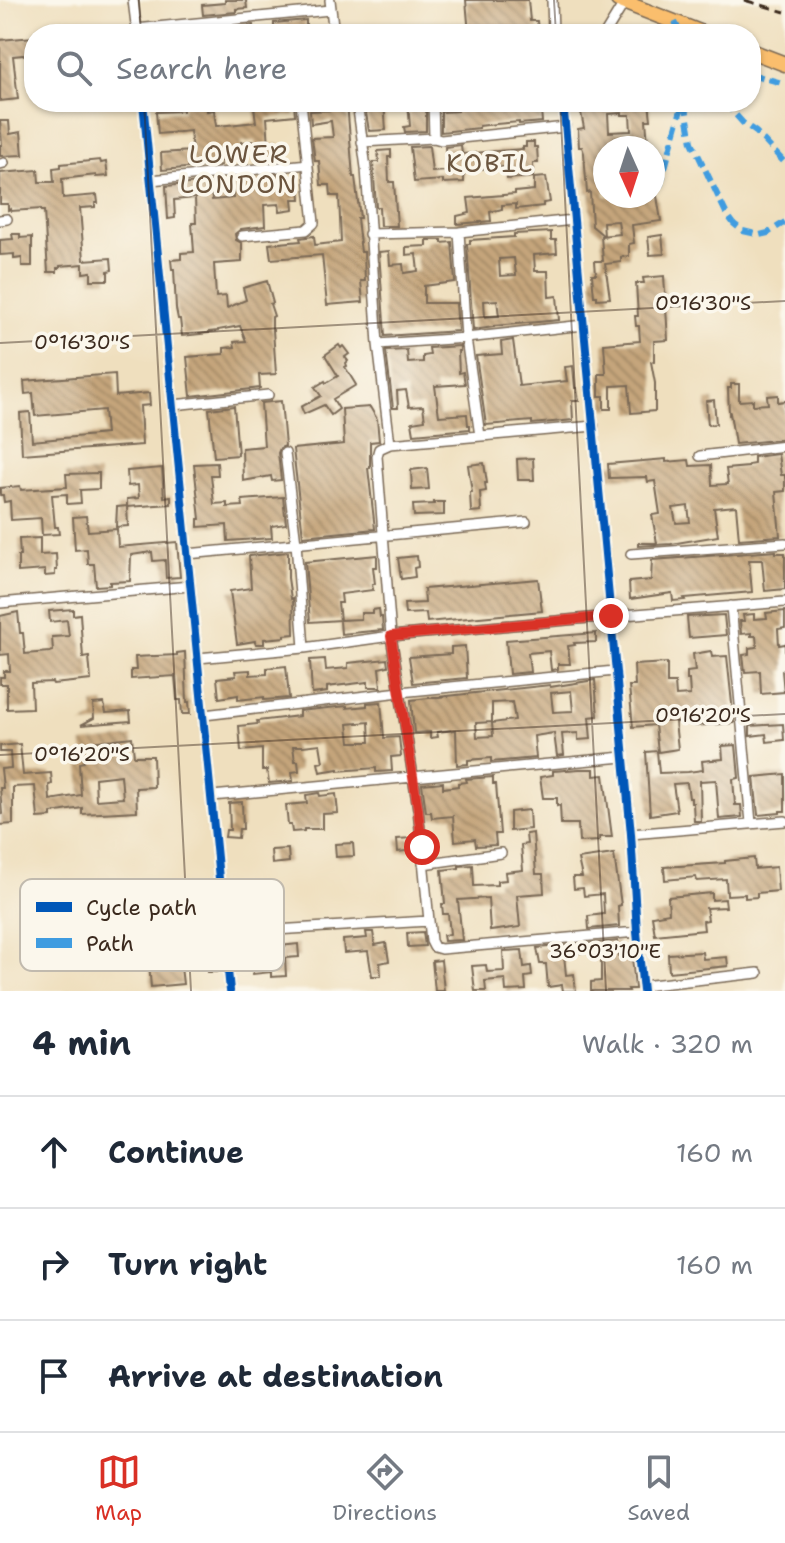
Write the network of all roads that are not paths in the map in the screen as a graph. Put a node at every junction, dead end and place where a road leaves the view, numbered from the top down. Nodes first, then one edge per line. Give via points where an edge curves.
1 (133, 0) edge
2 (552, 0) edge
3 (621, 1) edge
4 (330, 5) edge
5 (135, 24) edge
6 (193, 24) edge
7 (553, 24) edge
8 (610, 24) edge
9 (680, 24) edge
10 (761, 55) edge
11 (785, 64) edge
12 (144, 112) edge
13 (302, 112) edge
14 (358, 112) edge
15 (433, 112) edge
16 (564, 112) edge
17 (566, 127) junction
18 (434, 138) junction
19 (362, 142) junction
20 (308, 164) junction
21 (151, 180) junction
22 (574, 220) junction
23 (459, 232) junction
24 (369, 234) junction
25 (242, 236) dead end
26 (584, 325) junction
27 (466, 338) junction
28 (378, 344) junction
29 (268, 395) dead end
30 (173, 405) junction
31 (594, 426) junction
32 (480, 436) junction
33 (390, 444) junction
34 (785, 446) edge
35 (285, 453) dead end
36 (700, 456) dead end
37 (526, 522) dead end
38 (384, 535) junction
39 (296, 543) junction
40 (785, 543) edge
41 (187, 554) junction
42 (631, 554) dead end
43 (190, 586) junction
44 (785, 602) edge
45 (0, 603) edge
46 (731, 606) junction
47 (611, 616) junction
48 (391, 636) junction
49 (304, 648) junction
50 (198, 658) junction
51 (615, 671) junction
52 (400, 692) junction
53 (204, 715) junction
54 (623, 757) junction
55 (413, 777) junction
56 (212, 796) junction
57 (785, 821) edge
58 (751, 823) junction
59 (631, 834) junction
60 (501, 853) dead end
61 (423, 864) junction
62 (220, 879) edge
63 (429, 921) junction
64 (284, 930) edge
65 (637, 932) junction
66 (228, 971) edge
67 (758, 973) dead end
68 (642, 988) edge
69 (230, 991) edge

1 - 5 street
2 - 7 street
3 - 8 street
3 - 9 main road
4 - 6 street
10 - 11 main road
12 - 21 street
13 - 20 street
14 - 19 street
15 - 18 street
16 - 17 street
17 - 18 street
17 - 22 street
18 - 19 street
19 - 24 street
20 - 21 street
20 - 25 street via 311,227
21 - 30 street
22 - 23 street
22 - 26 street
23 - 24 street
23 - 27 street
24 - 28 street
26 - 27 street
26 - 31 street
27 - 28 street
27 - 32 street
28 - 33 street
29 - 30 street
30 - 41 street
31 - 32 street
31 - 47 street
32 - 33 street
33 - 38 street via 377,456
34 - 36 street
35 - 39 street
37 - 38 street
38 - 39 street
38 - 48 street
39 - 41 street
39 - 49 street
40 - 42 street
41 - 43 street
43 - 45 street
43 - 50 street
44 - 46 street
46 - 47 street
46 - 58 street
47 - 48 street
47 - 51 street
48 - 49 street
48 - 52 street
49 - 50 street
50 - 53 street
51 - 52 street
51 - 54 street
52 - 53 street
52 - 55 street
53 - 56 street
54 - 55 street
54 - 59 street
55 - 56 street
55 - 61 street
56 - 62 street
57 - 58 street
58 - 59 street
59 - 65 street
60 - 61 street
61 - 63 street
63 - 64 street
63 - 65 street via 431,941 441,949
65 - 68 street
66 - 69 street
67 - 68 street

